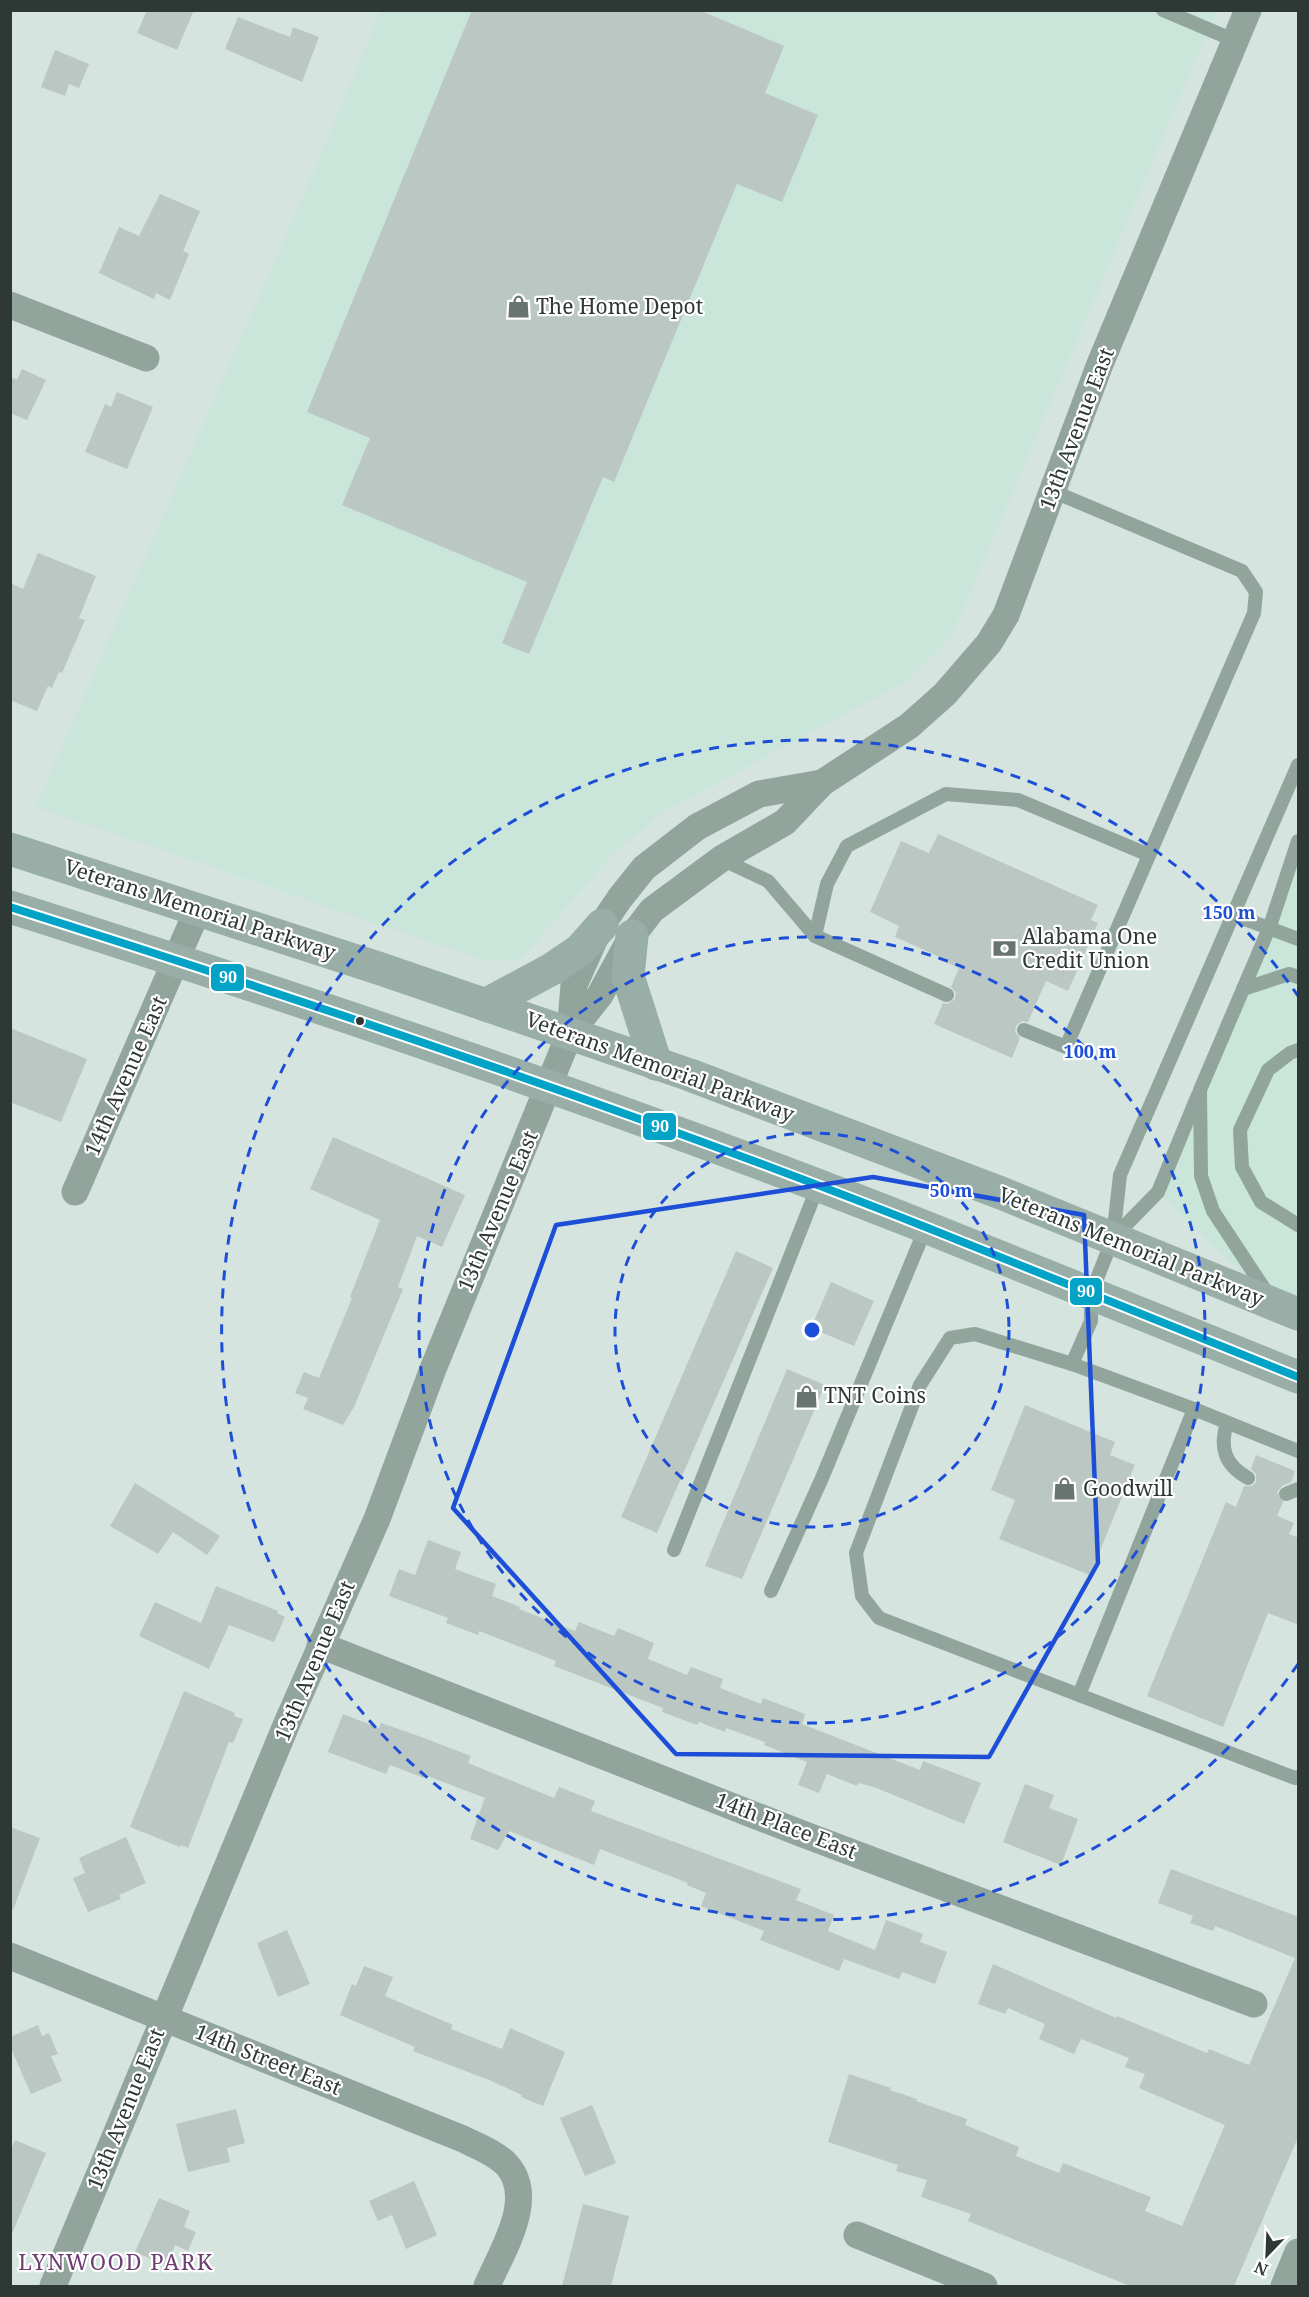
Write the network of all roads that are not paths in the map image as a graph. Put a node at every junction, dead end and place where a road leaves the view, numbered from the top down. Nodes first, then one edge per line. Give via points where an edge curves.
1 (1163, 10) edge
2 (1248, 10) edge
3 (1236, 41) junction
4 (10, 305) edge
5 (146, 358) dead end
6 (1053, 491) junction
7 (1299, 765) edge
8 (822, 783) junction
9 (1297, 845) edge
10 (10, 849) edge
11 (1149, 855) junction
12 (721, 859) junction
13 (1299, 874) edge
14 (10, 907) edge
15 (198, 909) junction
16 (1234, 915) junction
17 (1270, 926) junction
18 (617, 930) junction
19 (815, 936) junction
20 (1299, 939) edge
21 (177, 960) junction
22 (1299, 977) edge
23 (1243, 989) junction
24 (947, 995) dead end
25 (485, 1005) junction
26 (1024, 1030) dead end
27 (570, 1033) junction
28 (1299, 1050) edge
29 (656, 1064) junction
30 (549, 1088) junction
31 (1200, 1090) junction
32 (818, 1186) junction
33 (75, 1192) dead end
34 (1299, 1225) edge
35 (926, 1227) junction
36 (1113, 1238) junction
37 (1091, 1294) junction
38 (1286, 1310) edge
39 (1072, 1364) junction
40 (1299, 1377) edge
41 (1194, 1409) junction
42 (1227, 1423) junction
43 (1299, 1451) edge
44 (1248, 1478) dead end
45 (674, 1550) dead end
46 (771, 1591) dead end
47 (320, 1645) junction
48 (1079, 1695) junction
49 (1299, 1777) edge
50 (10, 1956) edge
51 (1254, 2004) dead end
52 (164, 2017) junction
53 (857, 2235) dead end
54 (1298, 2256) edge
55 (52, 2286) edge
56 (487, 2286) edge
57 (984, 2286) edge
58 (1284, 2286) edge

1 - 3 lane
2 - 3 street, 13th Avenue East
3 - 6 street, 13th Avenue East via 1100,364
4 - 5 street
6 - 8 street, 13th Avenue East via 1006,615 989,643 945,694 909,726
6 - 11 lane via 1242,571 1256,592 1254,614
7 - 16 lane
8 - 12 street, 13th Avenue East via 785,822
8 - 18 street, 13th Avenue East via 759,794 697,827 644,868 620,898
9 - 13 lane
9 - 17 lane
10 - 15 main road, Veterans Memorial Parkway
11 - 19 lane via 1018,800 946,794 847,846 827,884
11 - 26 lane via 1066,1047
12 - 18 street, 13th Avenue East via 652,910
12 - 19 lane via 768,881
14 - 21 main road
15 - 21 street, 14th Avenue East
15 - 25 main road, Veterans Memorial Parkway
16 - 17 lane
16 - 36 lane via 1120,1175
17 - 20 lane
17 - 23 lane
18 - 25 main road
18 - 27 street, 13th Avenue East via 600,995
18 - 29 main road
19 - 24 lane
21 - 30 main road
21 - 33 street, 14th Avenue East
22 - 23 lane via 1289,974
23 - 31 lane
25 - 27 main road, Veterans Memorial Parkway
27 - 29 main road, Veterans Memorial Parkway
27 - 30 street, 13th Avenue East
28 - 34 lane via 1268,1070 1240,1130 1242,1167 1261,1202
29 - 36 main road, Veterans Memorial Parkway
30 - 32 main road
30 - 47 street, 13th Avenue East via 437,1358 377,1519
31 - 36 lane via 1158,1192
31 - 38 lane via 1201,1176 1213,1211
32 - 35 main road
32 - 45 lane
35 - 37 main road
35 - 46 lane
36 - 37 lane
36 - 38 main road, Veterans Memorial Parkway
37 - 39 lane via 1090,1321
37 - 40 main road
39 - 41 lane
39 - 48 lane via 975,1334 950,1338 920,1385 856,1553 862,1596 879,1618
41 - 42 lane
41 - 48 lane
42 - 43 lane
42 - 44 lane via 1221,1440 1232,1469
47 - 51 street, 14th Place East
47 - 52 street, 13th Avenue East
48 - 49 lane
50 - 52 street, 14th Street East
52 - 55 street, 13th Avenue East
52 - 56 street, 14th Street East via 463,2139 506,2165 520,2196
53 - 57 street
54 - 58 street

